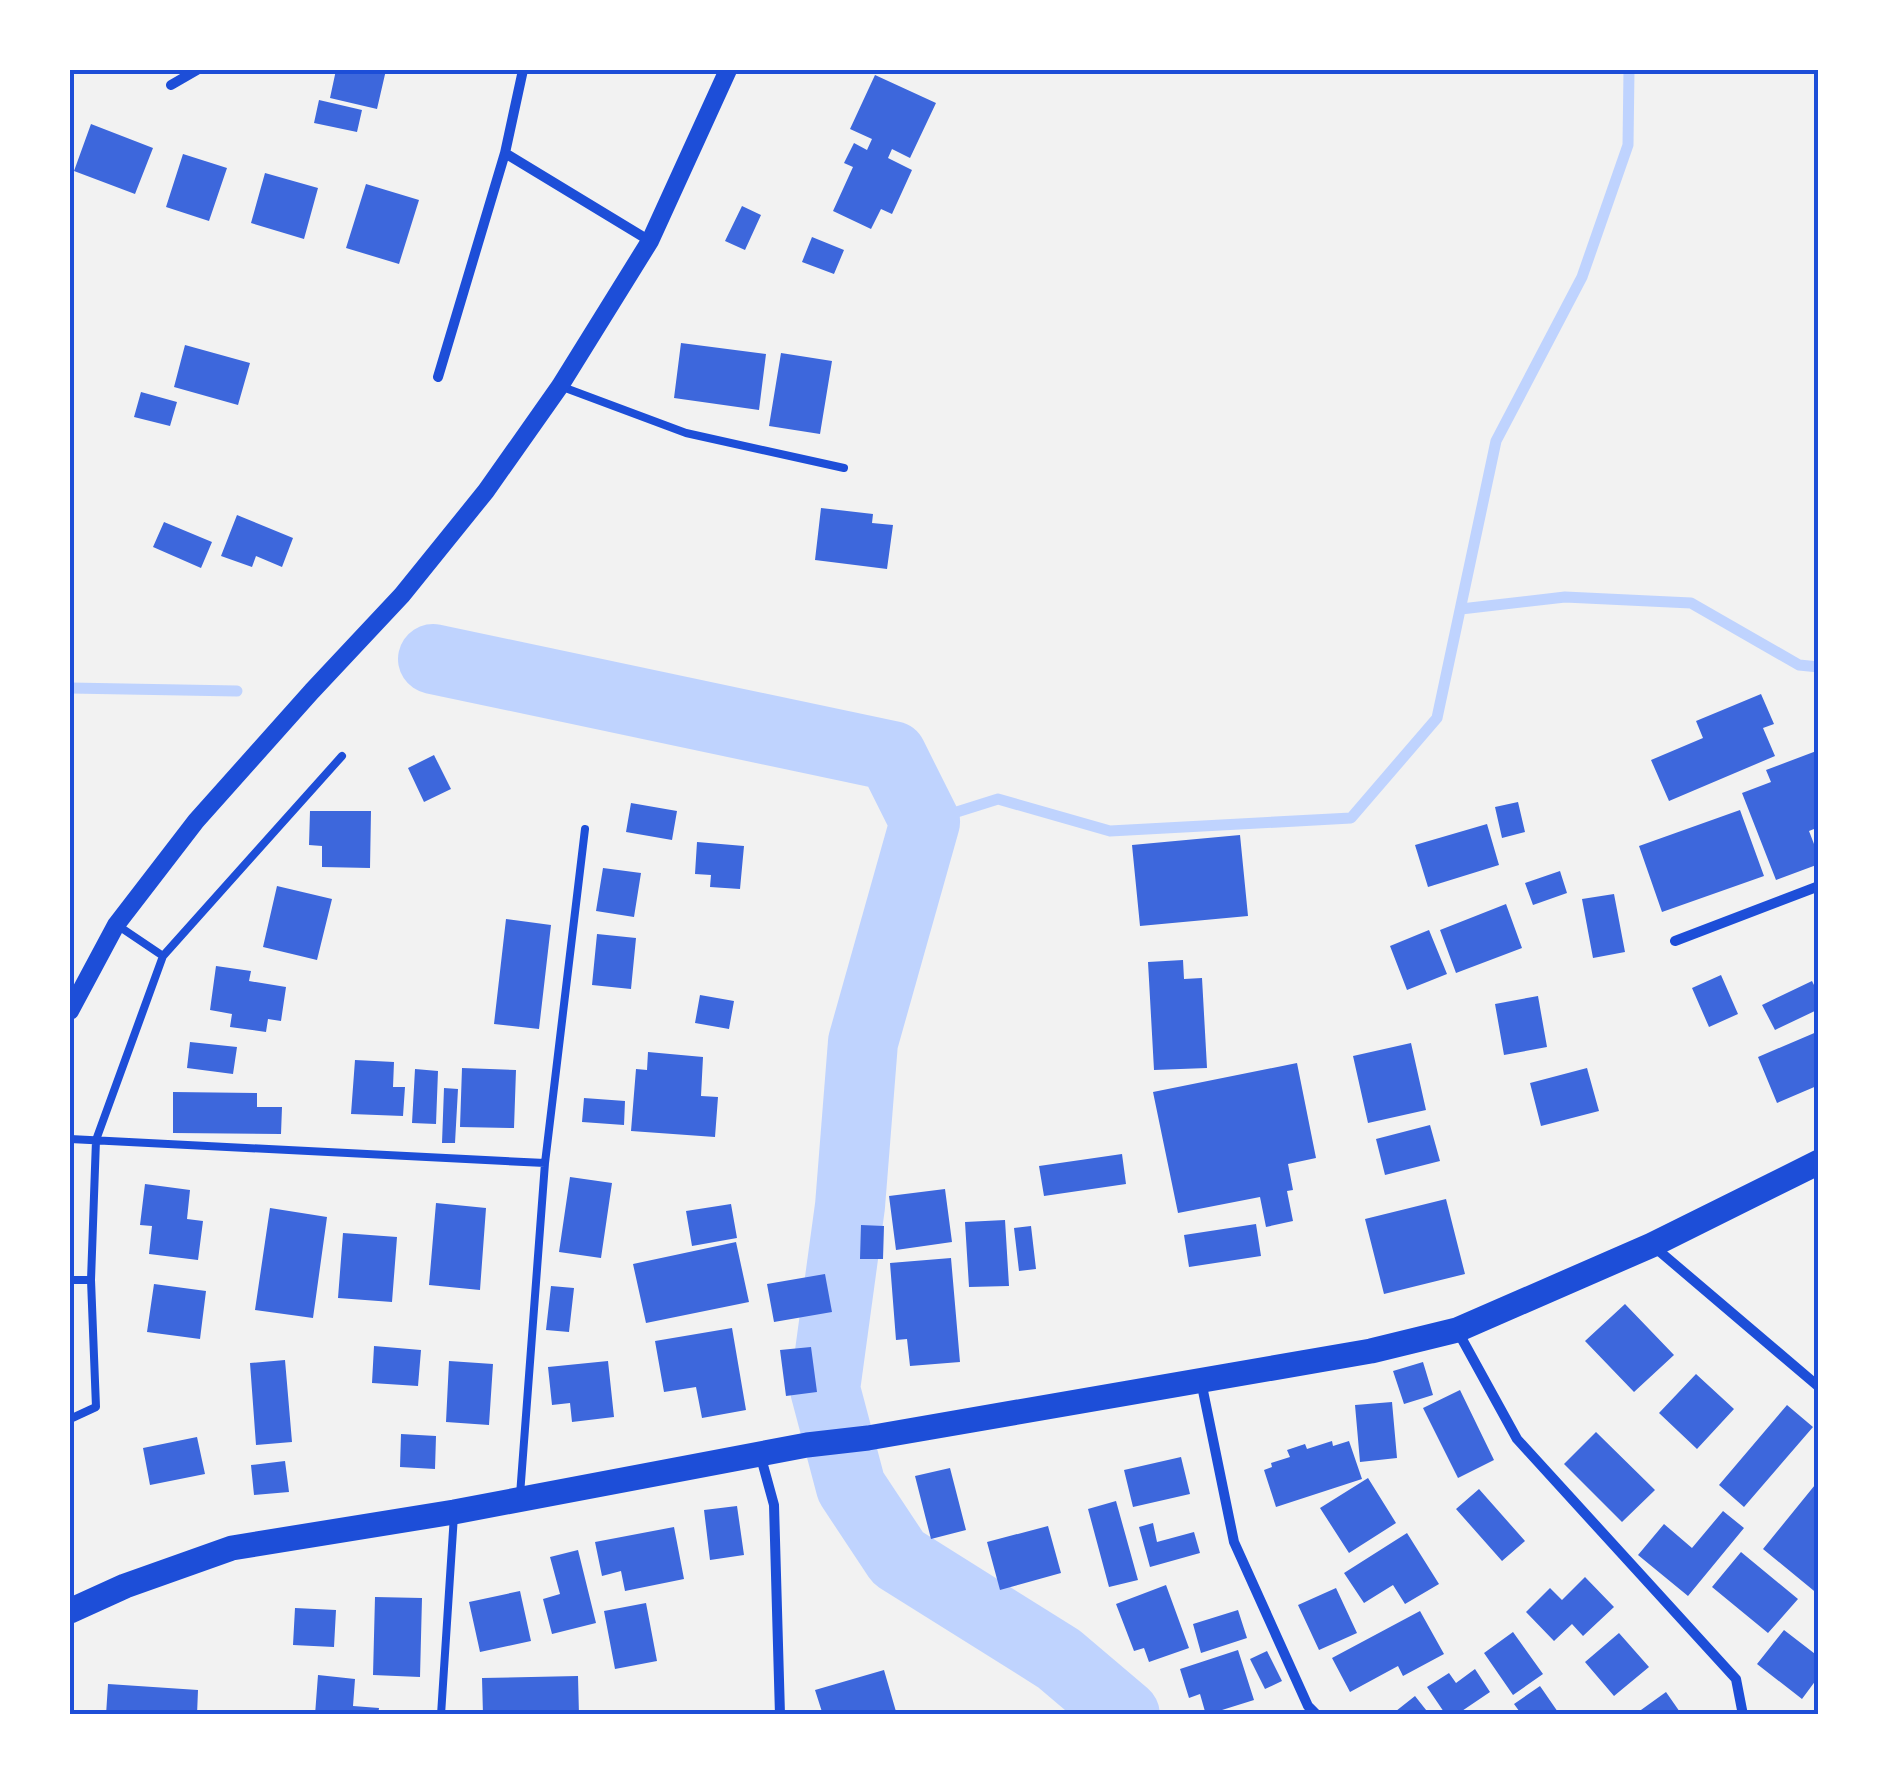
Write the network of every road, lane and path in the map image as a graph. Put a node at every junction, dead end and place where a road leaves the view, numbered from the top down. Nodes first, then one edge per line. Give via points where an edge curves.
1 (197, 70) edge
2 (523, 70) edge
3 (728, 70) edge
4 (171, 85) dead end
5 (506, 153) junction
6 (650, 241) junction
7 (438, 378) dead end
8 (560, 386) junction
9 (844, 468) dead end
10 (342, 756) dead end
11 (586, 829) dead end
12 (1819, 886) edge
13 (116, 924) junction
14 (1675, 941) dead end
15 (163, 956) junction
16 (70, 1011) edge
17 (70, 1139) edge
18 (96, 1140) junction
19 (1819, 1162) edge
20 (545, 1163) junction
21 (1652, 1245) junction
22 (70, 1280) edge
23 (91, 1280) junction
24 (1456, 1330) junction
25 (1201, 1381) junction
26 (1819, 1387) edge
27 (70, 1420) edge
28 (760, 1454) junction
29 (519, 1500) junction
30 (454, 1512) junction
31 (70, 1611) edge
32 (441, 1715) edge
33 (780, 1715) edge
34 (1316, 1715) edge
35 (1743, 1715) edge

1 - 4 street
2 - 5 street
3 - 6 street
5 - 6 street
5 - 7 street
6 - 8 street
8 - 9 lane via 686,433
8 - 13 street via 402,595 196,821
10 - 15 lane
11 - 20 lane
12 - 14 street
13 - 15 lane
13 - 16 street
15 - 18 lane
17 - 18 lane
18 - 20 lane
18 - 23 lane
19 - 21 main road
20 - 29 lane
21 - 24 main road
21 - 26 street
22 - 23 lane
23 - 27 lane via 96,1407
24 - 25 main road
24 - 35 street via 1517,1439 1736,1679
25 - 28 main road
25 - 34 street via 1234,1542
28 - 29 main road
28 - 33 street via 774,1505
29 - 30 main road
30 - 31 main road via 232,1548
30 - 32 lane

